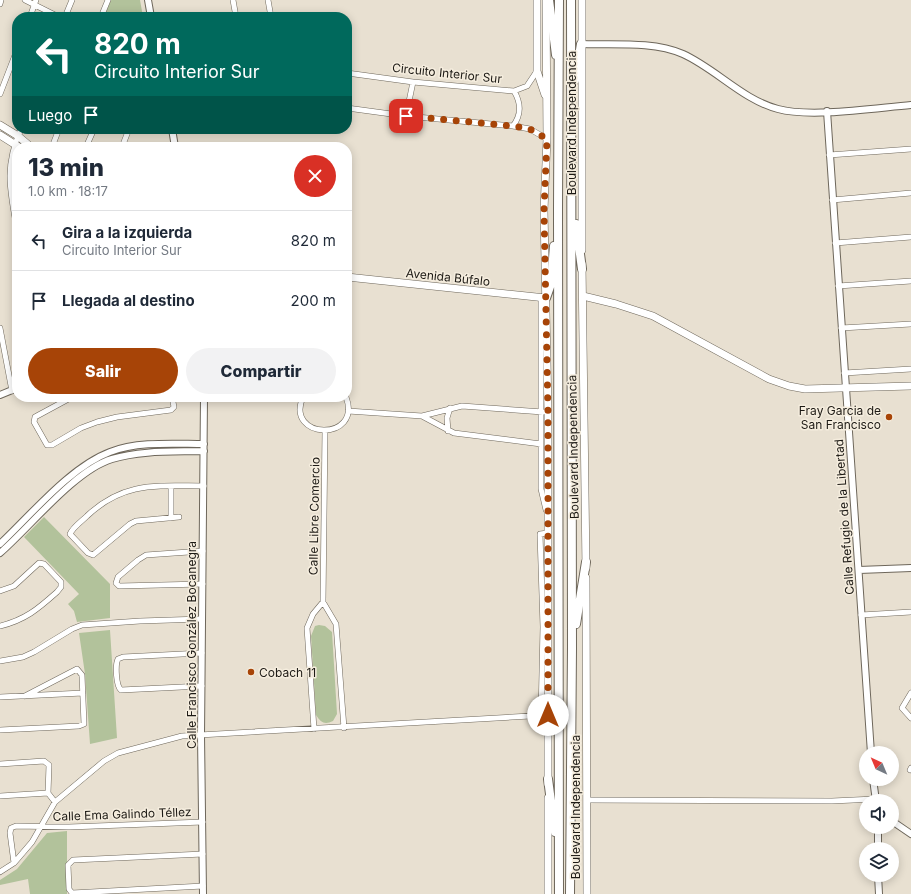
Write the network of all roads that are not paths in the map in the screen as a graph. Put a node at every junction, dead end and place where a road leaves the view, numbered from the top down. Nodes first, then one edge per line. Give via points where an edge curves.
1 (2, 0) edge
2 (25, 0) edge
3 (72, 0) edge
4 (108, 0) edge
5 (148, 0) edge
6 (233, 0) edge
7 (268, 0) edge
8 (537, 0) edge
9 (547, 0) edge
10 (560, 0) edge
11 (571, 0) edge
12 (582, 0) edge
13 (35, 2) edge
14 (0, 4) edge
15 (32, 12) edge
16 (50, 12) edge
17 (67, 12) edge
18 (103, 12) edge
19 (150, 12) edge
20 (235, 12) edge
21 (271, 12) edge
22 (581, 44) junction
23 (12, 63) edge
24 (560, 68) junction
25 (537, 71) junction
26 (352, 73) edge
27 (413, 82) junction
28 (514, 91) junction
29 (0, 94) edge
30 (546, 99) junction
31 (571, 100) junction
32 (911, 105) edge
33 (352, 109) edge
34 (827, 111) junction
35 (406, 116) junction
36 (0, 125) edge
37 (513, 126) junction
38 (12, 129) edge
39 (0, 135) edge
40 (547, 139) junction
41 (12, 142) edge
42 (911, 149) edge
43 (829, 155) junction
44 (12, 160) edge
45 (12, 192) edge
46 (911, 193) edge
47 (571, 197) junction
48 (832, 200) junction
49 (558, 209) junction
50 (911, 238) edge
51 (835, 243) junction
52 (582, 269) junction
53 (352, 278) edge
54 (911, 281) edge
55 (838, 286) junction
56 (583, 296) junction
57 (544, 298) junction
58 (911, 324) edge
59 (0, 328) edge
60 (841, 328) junction
61 (911, 369) edge
62 (844, 373) junction
63 (12, 378) edge
64 (911, 386) edge
65 (845, 388) junction
66 (12, 391) edge
67 (0, 395) edge
68 (63, 402) edge
69 (173, 402) edge
70 (204, 402) edge
71 (302, 402) edge
72 (347, 402) edge
73 (450, 408) junction
74 (348, 411) junction
75 (544, 412) junction
76 (422, 416) junction
77 (325, 431) junction
78 (448, 431) junction
79 (544, 431) junction
80 (204, 444) junction
81 (541, 444) junction
82 (204, 451) junction
83 (110, 452) junction
84 (112, 459) junction
85 (171, 486) junction
86 (204, 486) junction
87 (548, 514) junction
88 (179, 517) dead end
89 (171, 518) junction
90 (27, 523) junction
91 (0, 544) edge
92 (203, 551) junction
93 (0, 553) edge
94 (586, 562) junction
95 (911, 568) edge
96 (859, 570) junction
97 (203, 584) junction
98 (0, 591) edge
99 (323, 602) junction
100 (911, 612) edge
101 (861, 615) junction
102 (202, 619) junction
103 (0, 626) edge
104 (572, 648) junction
105 (202, 653) junction
106 (0, 661) edge
107 (202, 686) junction
108 (83, 693) junction
109 (911, 693) edge
110 (25, 696) junction
111 (0, 697) edge
112 (544, 715) junction
113 (911, 718) edge
114 (344, 728) junction
115 (314, 729) junction
116 (0, 730) edge
117 (201, 735) junction
118 (870, 746) edge
119 (0, 764) edge
120 (548, 779) junction
121 (48, 793) junction
122 (0, 796) edge
123 (587, 800) junction
124 (859, 801) edge
125 (55, 802) junction
126 (203, 822) junction
127 (899, 826) edge
128 (42, 827) junction
129 (911, 834) edge
130 (203, 854) junction
131 (14, 863) junction
132 (559, 864) junction
133 (0, 872) edge
134 (878, 882) edge
135 (203, 886) junction
136 (203, 894) edge
137 (548, 894) edge
138 (559, 894) edge
139 (570, 894) edge
140 (587, 894) edge
141 (879, 894) edge

1 - 14 street
2 - 13 street
3 - 17 street
4 - 18 street
5 - 19 street
6 - 20 street
7 - 21 street
8 - 25 main road
9 - 24 highway
9 - 30 main road, Boulevard Independencia
10 - 24 highway
11 - 31 highway
12 - 22 main road, Boulevard Independencia
13 - 15 street
13 - 16 street
22 - 31 highway
22 - 34 street via 668,49 695,60 770,107 794,112
22 - 52 main road, Boulevard Independencia
23 - 29 street
24 - 49 highway
25 - 28 street, Circuito Interior Sur via 527,86
25 - 30 main road
26 - 27 street, Circuito Interior Sur
27 - 28 street, Circuito Interior Sur
27 - 35 street
28 - 37 street via 520,106 519,115
30 - 40 main road, Boulevard Independencia
31 - 47 highway
32 - 34 street
33 - 35 street
34 - 43 street, Calle Refugio de la Libertad
35 - 37 street
36 - 38 main road
37 - 40 street via 530,129
39 - 41 main road
40 - 57 main road, Boulevard Independencia
42 - 43 street
43 - 48 street, Calle Refugio de la Libertad
44 - 45 street via 9,169
46 - 48 street
47 - 52 highway
47 - 104 highway
48 - 51 street, Calle Refugio de la Libertad
49 - 57 highway via 551,284
49 - 132 highway
50 - 51 street
51 - 55 street, Calle Refugio de la Libertad
52 - 56 main road, Boulevard Independencia
53 - 57 main road, Avenida Búfalo
54 - 55 street
55 - 60 street, Calle Refugio de la Libertad
56 - 65 main road via 653,316 779,383 805,389
56 - 94 main road, Boulevard Independencia
57 - 75 main road, Boulevard Independencia
58 - 60 street
59 - 63 street
60 - 62 street, Calle Refugio de la Libertad
61 - 62 street
62 - 65 street, Calle Refugio de la Libertad
64 - 65 main road
65 - 96 street, Calle Refugio de la Libertad
66 - 67 street
68 - 69 street via 35,417 34,422 48,446 97,422 171,410 174,407
70 - 80 street, Calle Francisco González Bocanegra
71 - 77 street via 300,408 304,420 313,428
72 - 74 street
73 - 75 street via 470,406
73 - 76 street
73 - 78 street via 446,418
74 - 76 street
74 - 77 street via 340,425
75 - 79 main road, Boulevard Independencia
76 - 78 street
77 - 99 street, Calle Libre Comercio
78 - 81 street via 468,436
79 - 81 street
79 - 87 main road, Boulevard Independencia
80 - 82 street, Calle Francisco González Bocanegra
80 - 83 street via 135,446
81 - 87 street via 542,490
82 - 84 street via 147,453
82 - 86 street, Calle Francisco González Bocanegra
83 - 84 street
83 - 90 street via 78,469
84 - 90 street via 84,474
85 - 86 street
85 - 89 street
85 - 89 street via 138,488 116,494 99,505 70,534 91,555 130,524
86 - 92 street, Calle Francisco González Bocanegra
87 - 112 main road, Boulevard Independencia via 544,534
88 - 89 street
90 - 91 street
90 - 93 street
92 - 97 street, Calle Francisco González Bocanegra
92 - 97 street via 146,555 118,578 116,583 119,586 134,587
94 - 104 highway
94 - 123 main road, Boulevard Independencia
95 - 96 street
96 - 101 street, Calle Refugio de la Libertad
97 - 102 street, Calle Francisco González Bocanegra
98 - 103 street via 14,586 37,564 44,564 62,584 57,592 29,615 17,622
99 - 114 street via 336,624
99 - 115 street via 313,614 307,628
100 - 101 street
101 - 118 street, Calle Refugio de la Libertad
102 - 105 street, Calle Francisco González Bocanegra
102 - 106 street via 82,625 34,652
104 - 139 highway
105 - 107 street, Calle Francisco González Bocanegra
105 - 107 street via 118,659 117,662 118,685 122,690
107 - 117 street, Calle Francisco González Bocanegra
108 - 110 street
108 - 110 street via 82,675 77,669
108 - 116 street via 84,724
109 - 113 street via 902,708
110 - 111 street
112 - 114 street
112 - 120 main road, Boulevard Independencia
114 - 115 street
115 - 117 street
117 - 125 street via 176,737 118,753 104,761
117 - 126 street, Calle Francisco González Bocanegra
119 - 121 street via 47,762
120 - 132 highway
120 - 137 main road, Boulevard Independencia
121 - 122 street
121 - 125 street
123 - 124 street
123 - 140 main road, Boulevard Independencia
125 - 128 street
126 - 128 street, Calle Ema Galindo Téllez
126 - 130 street, Calle Francisco González Bocanegra
127 - 129 street
128 - 131 street
128 - 131 street, Calle Ema Galindo Téllez via 11,828
130 - 135 street, Calle Francisco González Bocanegra
130 - 135 street via 73,860 68,865 69,889 72,893
131 - 133 street
132 - 138 highway
134 - 141 street
135 - 136 street, Calle Francisco González Bocanegra

